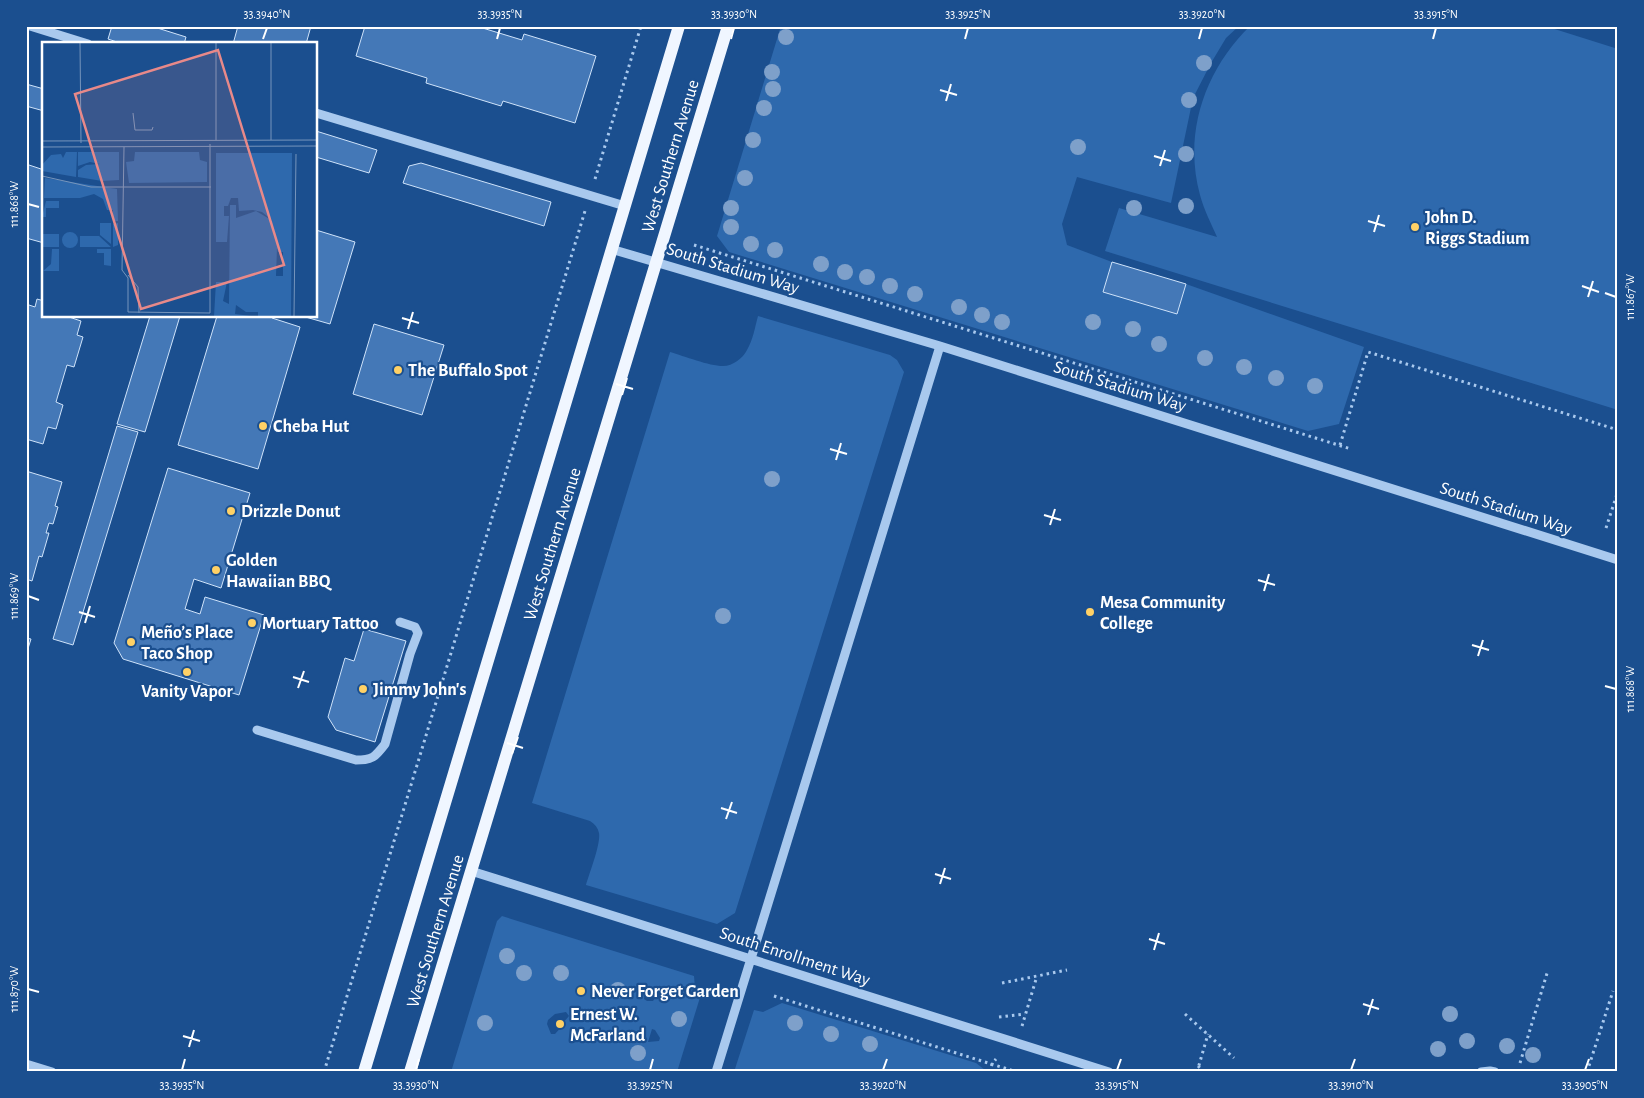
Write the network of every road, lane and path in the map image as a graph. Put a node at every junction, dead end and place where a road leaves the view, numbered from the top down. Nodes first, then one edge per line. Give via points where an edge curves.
1 (30, 26) edge
2 (641, 26) edge
3 (679, 26) edge
4 (728, 26) edge
5 (82, 42) edge
6 (318, 114) edge
7 (590, 196) junction
8 (625, 206) junction
9 (694, 246) dead end
10 (611, 249) junction
11 (656, 262) junction
12 (940, 346) junction
13 (1618, 430) edge
14 (1340, 445) junction
15 (1351, 449) dead end
16 (1618, 491) edge
17 (1606, 528) dead end
18 (1618, 560) edge
19 (400, 622) dead end
20 (257, 730) dead end
21 (472, 871) junction
22 (750, 959) junction
23 (1067, 970) dead end
24 (1548, 970) dead end
25 (1037, 976) junction
26 (1002, 983) dead end
27 (1612, 991) dead end
28 (774, 996) dead end
29 (1025, 1014) junction
30 (1185, 1014) dead end
31 (991, 1018) dead end
32 (1021, 1028) dead end
33 (1208, 1034) junction
34 (1234, 1058) dead end
35 (996, 1059) dead end
36 (1520, 1062) dead end
37 (26, 1064) edge
38 (992, 1064) junction
39 (1198, 1066) junction
40 (52, 1072) edge
41 (324, 1072) edge
42 (364, 1072) edge
43 (410, 1072) edge
44 (716, 1072) edge
45 (989, 1072) edge
46 (1017, 1072) edge
47 (1109, 1072) edge
48 (1197, 1072) edge
49 (1204, 1072) edge
50 (1481, 1072) edge
51 (1495, 1072) edge
52 (1587, 1072) edge

1 - 5 street
2 - 7 path
3 - 8 main road, West Southern Avenue
4 - 11 main road, West Southern Avenue
6 - 7 street
7 - 8 street
7 - 41 path
8 - 10 main road, West Southern Avenue
9 - 14 path
10 - 11 street, South Stadium Way
10 - 42 main road, West Southern Avenue
11 - 12 street, South Stadium Way
11 - 21 main road, West Southern Avenue
12 - 18 street, South Stadium Way
12 - 22 street
13 - 14 path via 1368,352
14 - 15 path
16 - 17 path
19 - 20 street via 414,627 418,633 385,744 376,755 368,760 356,760
21 - 22 street, South Enrollment Way
21 - 43 main road, West Southern Avenue
22 - 44 street
22 - 47 street, South Enrollment Way
23 - 25 path
24 - 36 path
25 - 26 path
25 - 29 path
27 - 52 path
28 - 38 path
29 - 31 path
29 - 32 path
30 - 33 path
33 - 34 path
33 - 39 path
35 - 38 path
37 - 40 street
38 - 45 path
38 - 46 path
39 - 48 path
39 - 49 path
50 - 51 street

